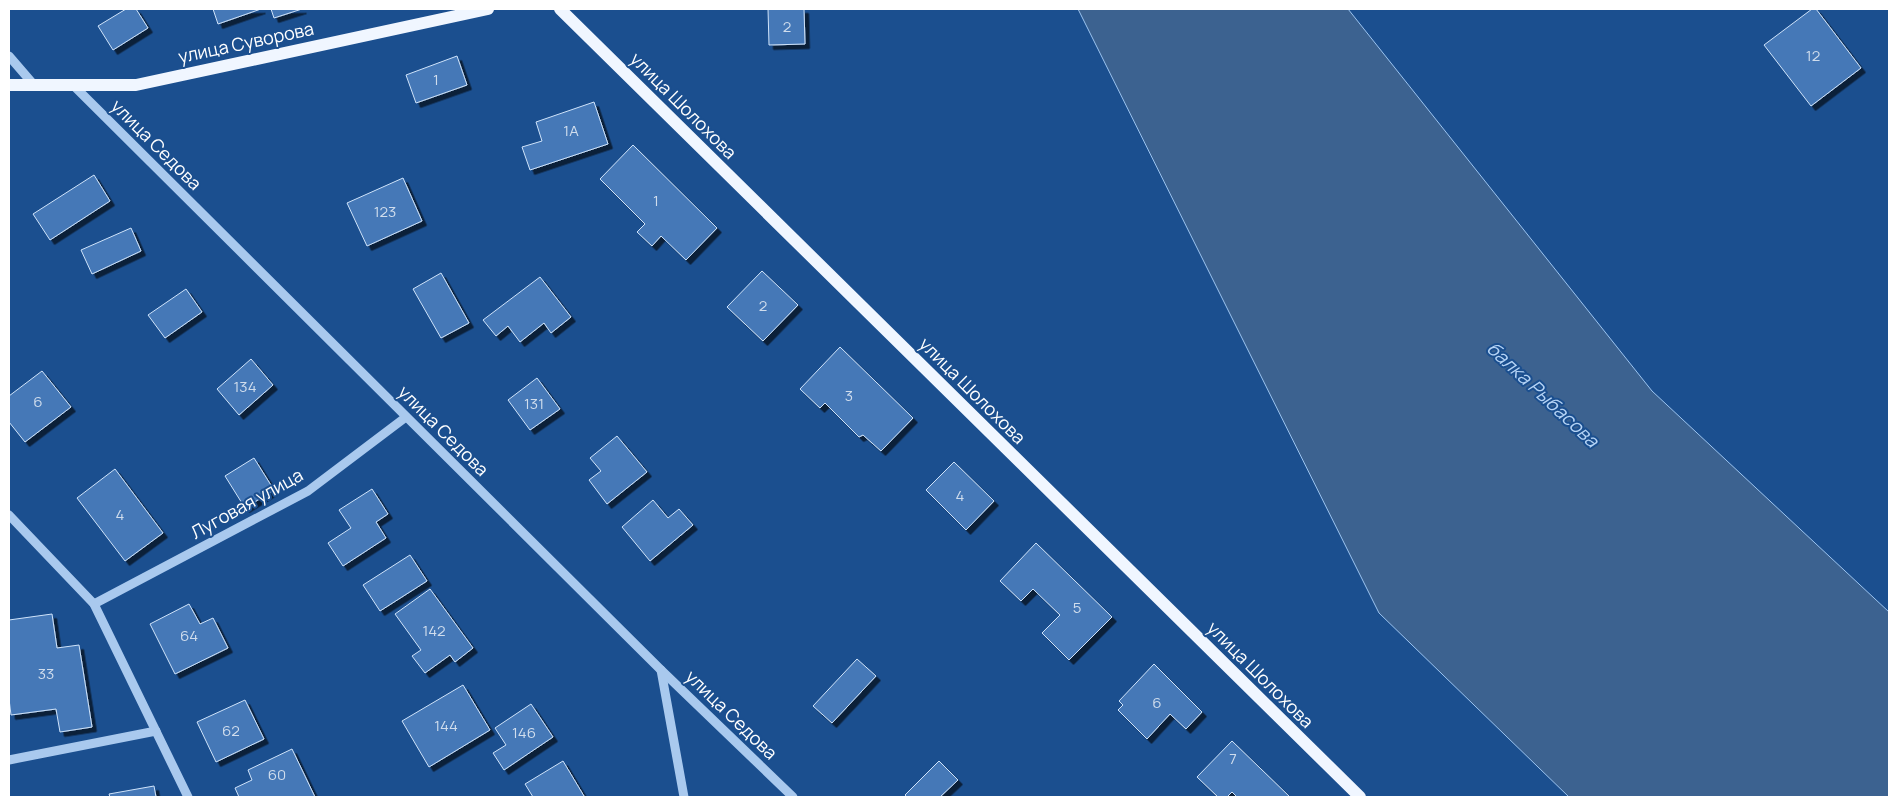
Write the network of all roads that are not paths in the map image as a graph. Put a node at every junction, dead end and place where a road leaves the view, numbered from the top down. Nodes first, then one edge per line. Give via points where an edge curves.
1 (488, 9) edge
2 (560, 9) edge
3 (9, 56) edge
4 (9, 85) edge
5 (34, 85) junction
6 (73, 85) junction
7 (406, 417) junction
8 (9, 515) edge
9 (94, 604) junction
10 (660, 670) junction
11 (156, 731) junction
12 (9, 760) edge
13 (188, 797) edge
14 (684, 797) edge
15 (794, 797) edge
16 (1360, 797) edge

1 - 6 main road, улица Суворова via 136,85
2 - 16 main road, улица Шолохова
3 - 5 street
4 - 5 main road, улица Суворова
5 - 6 main road, улица Суворова
6 - 7 street, улица Седова
7 - 9 street, Луговая улица via 308,491
7 - 10 street, улица Седова
8 - 9 street
9 - 11 street
10 - 14 street
10 - 15 street, улица Седова
11 - 12 street
11 - 13 street

